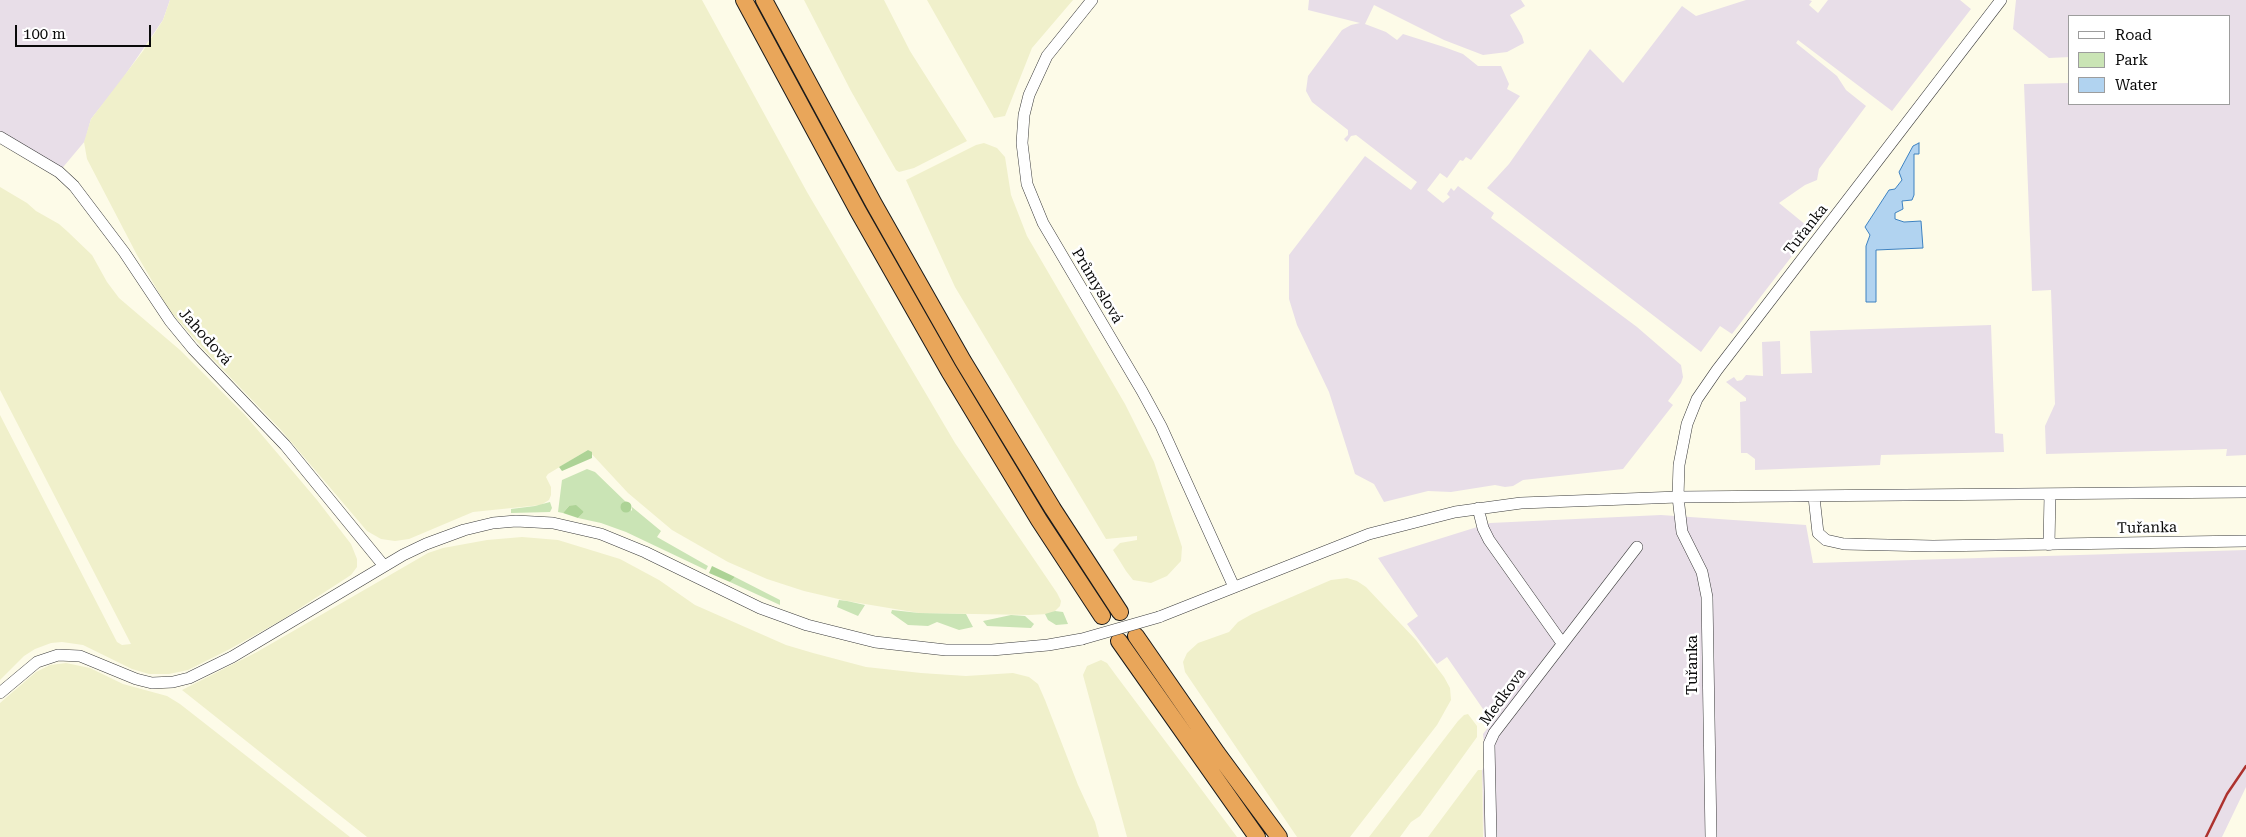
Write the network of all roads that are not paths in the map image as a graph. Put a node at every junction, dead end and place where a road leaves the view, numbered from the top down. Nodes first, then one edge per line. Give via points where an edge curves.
1 (744, 0) edge
2 (764, 0) edge
3 (1092, 0) edge
4 (2002, 0) edge
5 (0, 137) edge
6 (2246, 492) edge
7 (2050, 494) junction
8 (1814, 497) junction
9 (1678, 498) junction
10 (1478, 508) junction
11 (2246, 541) edge
12 (2049, 545) junction
13 (1637, 547) dead end
14 (384, 566) junction
15 (1234, 587) junction
16 (1120, 612) dead end
17 (1102, 616) dead end
18 (1136, 636) dead end
19 (1119, 641) dead end
20 (1562, 643) junction
21 (0, 693) edge
22 (1257, 837) edge
23 (1279, 837) edge
24 (1491, 837) edge
25 (1711, 837) edge

1 - 17 highway via 944,362 1039,520
2 - 16 highway via 963,361
3 - 15 street, Průmyslová via 1053,47 1033,84 1022,129 1025,175 1043,223 1161,426
4 - 9 street, Tuřanka via 1703,389 1687,424 1679,465
5 - 14 street, Jahodová via 59,172 74,186 124,252 170,322 285,445
6 - 7 street
7 - 8 street
7 - 12 street
8 - 9 street
8 - 12 street, Tuřanka via 1818,533 1833,543 1899,547
9 - 10 street via 1539,501
9 - 25 street, Tuřanka via 1682,532 1702,572 1707,597
10 - 15 street via 1369,534
10 - 20 street via 1489,540
11 - 12 street, Tuřanka
13 - 20 street, Medkova
14 - 15 street, bridge via 426,544 464,530 510,522 553,523 608,537 645,552 760,608 847,636 946,650 1020,648 1082,639 1159,617
14 - 21 street via 273,634 189,678 152,683 86,658 58,655 36,662
18 - 23 highway
19 - 22 highway
20 - 24 street, Medkova via 1489,744

